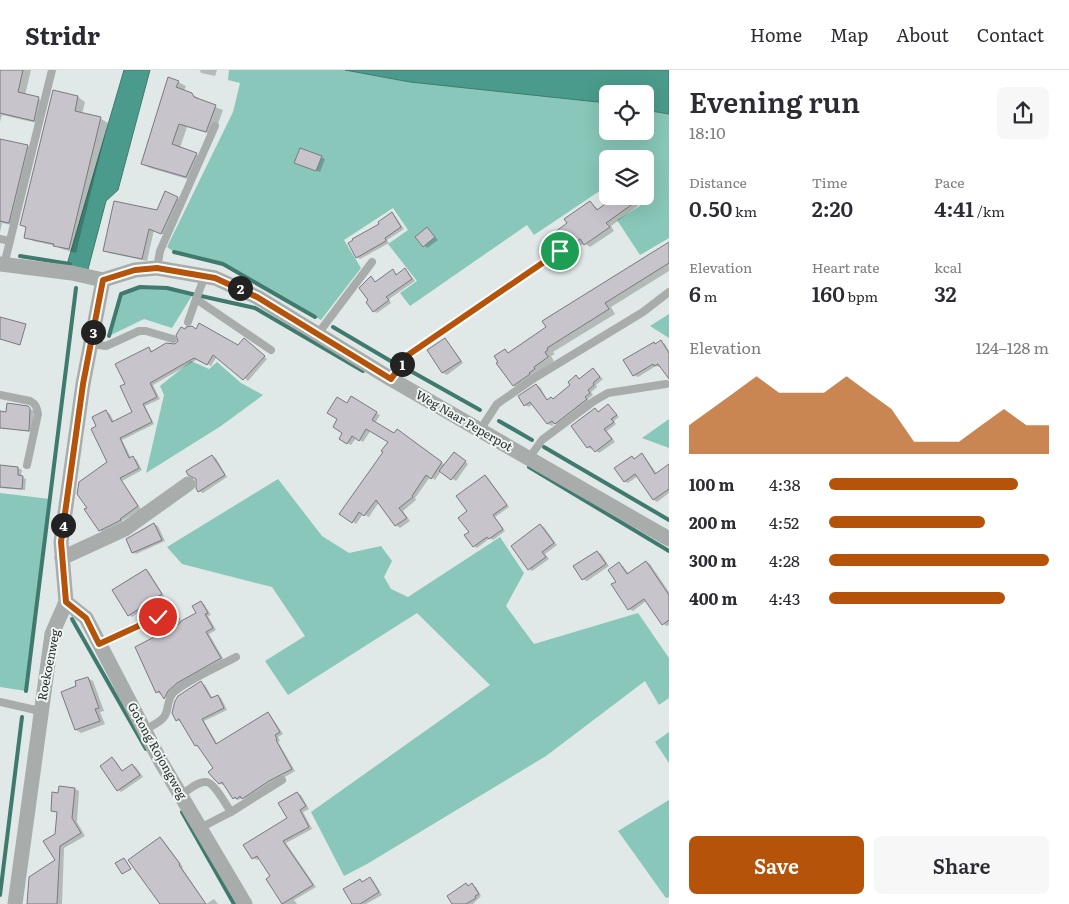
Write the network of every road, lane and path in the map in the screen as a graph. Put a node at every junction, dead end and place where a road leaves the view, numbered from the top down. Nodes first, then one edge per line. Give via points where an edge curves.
1 (52, 70) edge
2 (215, 126) dead end
3 (0, 238) edge
4 (10, 241) junction
5 (560, 251) dead end
6 (372, 262) dead end
7 (2, 264) edge
8 (157, 268) junction
9 (205, 276) junction
10 (103, 280) junction
11 (669, 292) edge
12 (196, 299) junction
13 (188, 322) dead end
14 (317, 335) junction
15 (173, 339) dead end
16 (90, 344) junction
17 (271, 350) dead end
18 (391, 379) junction
19 (666, 384) dead end
20 (0, 395) edge
21 (480, 430) junction
22 (529, 458) junction
23 (27, 465) dead end
24 (188, 484) dead end
25 (669, 539) edge
26 (62, 558) junction
27 (66, 602) junction
28 (176, 620) dead end
29 (99, 644) junction
30 (236, 657) dead end
31 (0, 702) edge
32 (40, 711) junction
33 (144, 730) junction
34 (282, 780) dead end
35 (181, 795) junction
36 (231, 812) junction
37 (200, 828) junction
38 (15, 904) edge
39 (245, 904) edge

1 - 4 lane
2 - 8 lane via 160,251
3 - 4 lane
4 - 7 lane
5 - 18 path via 408,355
6 - 14 lane
7 - 10 street
8 - 9 street, Weg Naar Peperpot
8 - 10 street, Weg Naar Peperpot via 135,270
9 - 12 lane
9 - 14 street, Weg Naar Peperpot via 249,293
10 - 16 street, Roekoenweg
11 - 21 lane via 643,312 536,376 497,404
12 - 13 lane
12 - 17 lane
14 - 18 street, Weg Naar Peperpot
15 - 16 lane via 139,331 106,346
16 - 26 street, Roekoenweg via 67,492
18 - 21 street, Weg Naar Peperpot
19 - 22 lane via 608,393 542,440
20 - 23 lane via 30,401 37,408
21 - 22 street, Weg Naar Peperpot
22 - 25 street, Weg Naar Peperpot
24 - 26 street via 125,529
26 - 27 street, Roekoenweg
27 - 29 street, Gotong Rojongweg via 86,618
27 - 32 street, Roekoenweg via 52,634
28 - 29 lane via 158,617
29 - 33 street, Gotong Rojongweg
30 - 33 lane via 172,693 164,718
31 - 32 lane
32 - 38 street, Roekoenweg
33 - 35 street, Gotong Rojongweg
34 - 36 lane
35 - 36 lane via 208,782
35 - 37 street, Gotong Rojongweg
36 - 37 lane
37 - 39 street, Gotong Rojongweg

